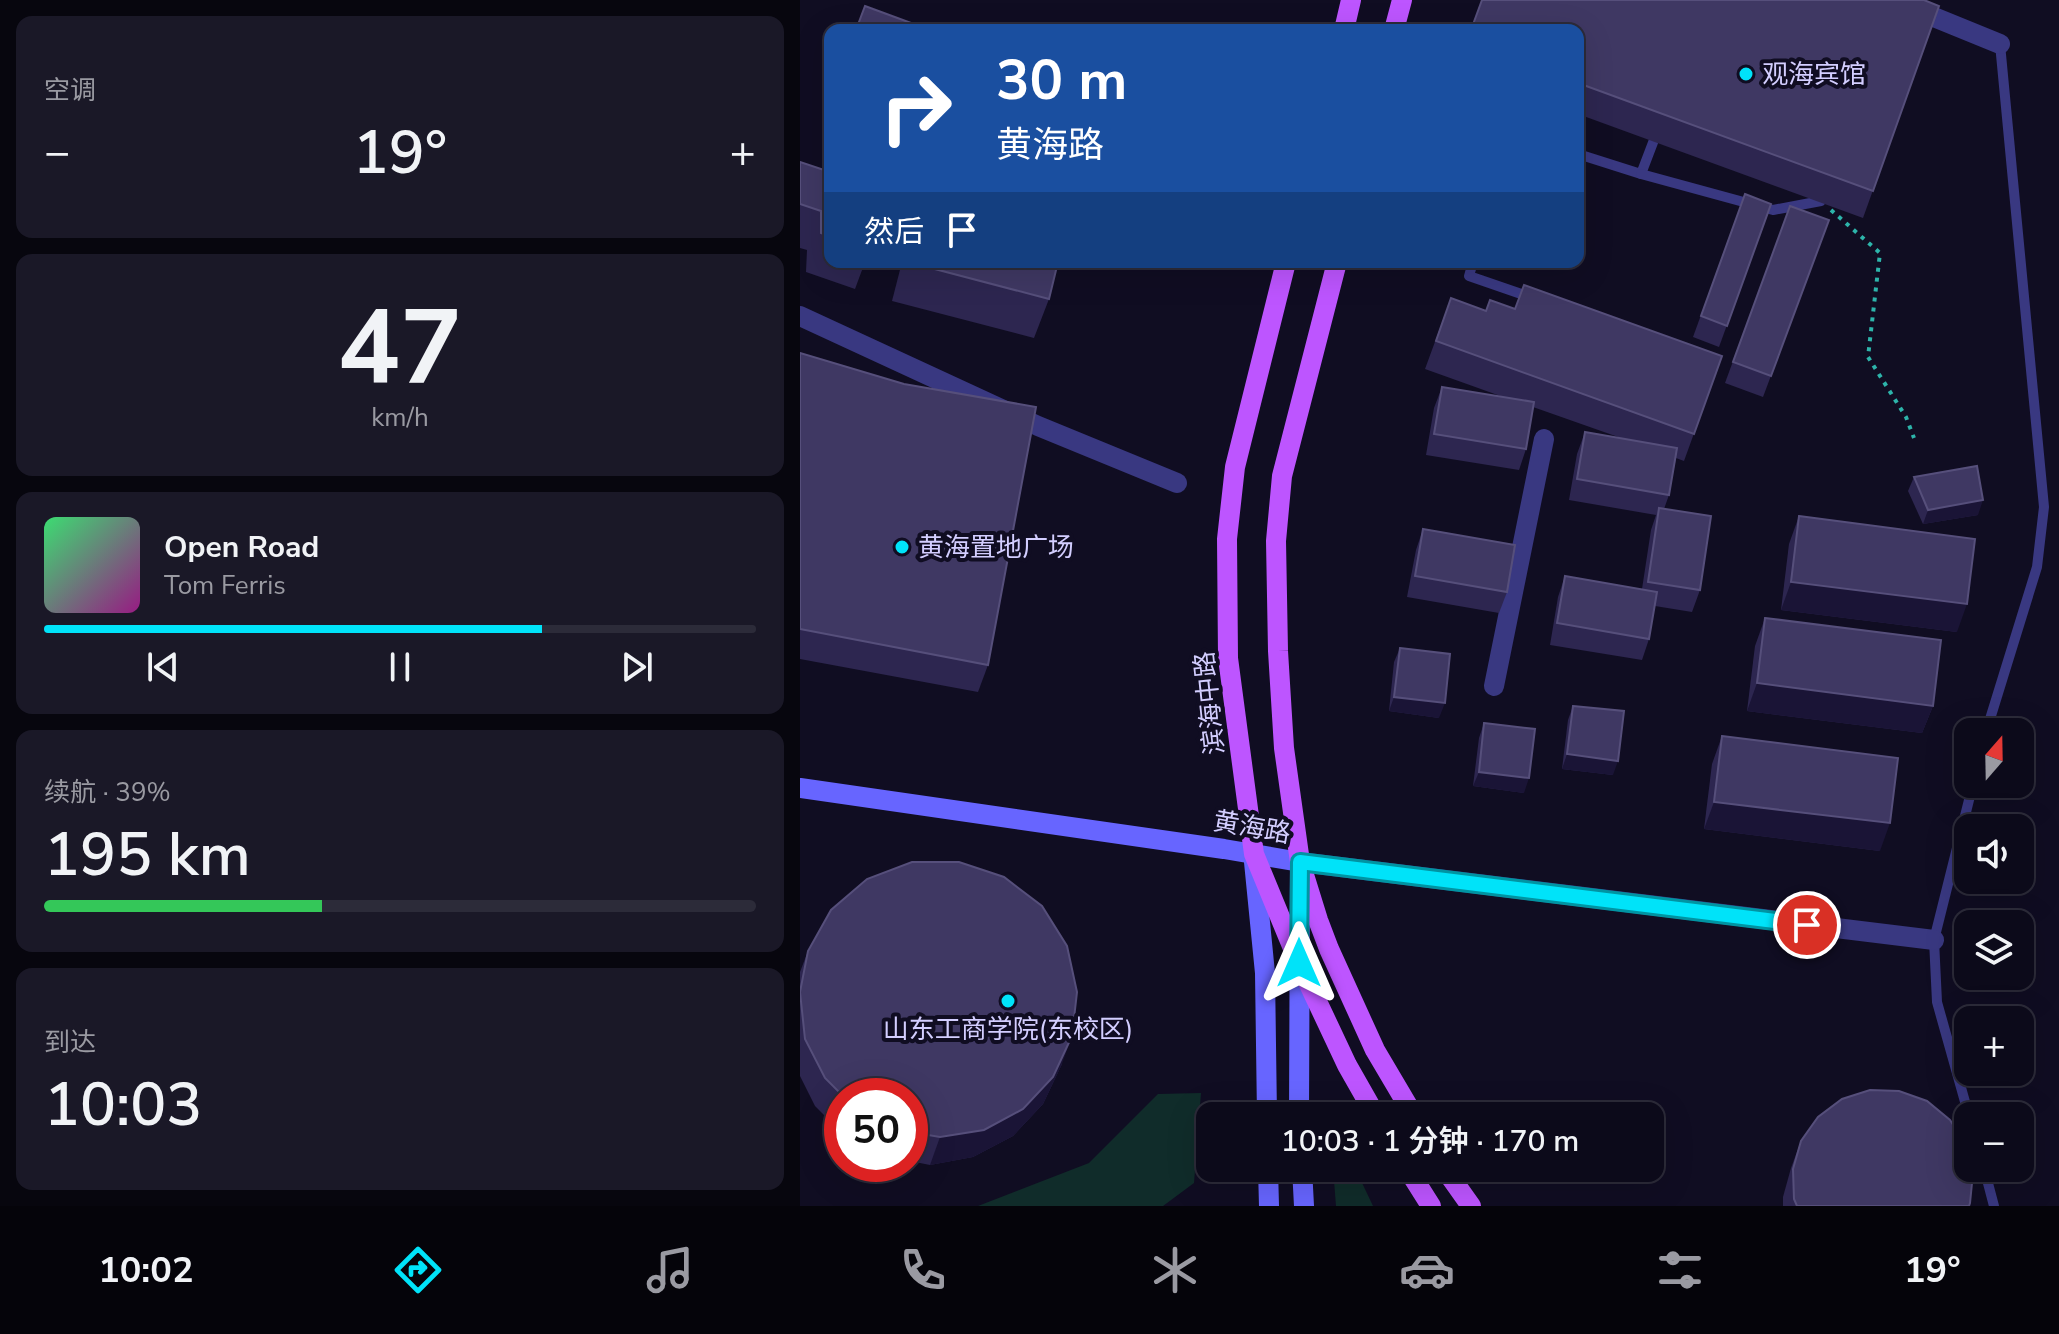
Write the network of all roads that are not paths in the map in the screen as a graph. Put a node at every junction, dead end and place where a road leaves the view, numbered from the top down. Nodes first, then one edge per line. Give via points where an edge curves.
1 (1351, 0) edge
2 (1402, 0) edge
3 (1892, 0) edge
4 (1345, 24) edge
5 (1396, 24) edge
6 (2000, 44) joint
7 (1643, 127) edge
8 (1584, 156) edge
9 (1641, 174) junction
10 (1809, 194) dead end
11 (1285, 268) edge
12 (1335, 268) edge
13 (1471, 268) edge
14 (1540, 300) edge
15 (800, 316) edge
16 (1544, 439) dead end
17 (1177, 483) dead end
18 (1494, 686) dead end
19 (1990, 718) edge
20 (800, 788) edge
21 (1970, 798) edge
22 (1254, 854) junction
23 (1300, 862) junction
24 (1934, 940) junction
25 (1299, 963) junction
26 (1267, 1102) edge
27 (1299, 1102) edge
28 (1368, 1102) edge
29 (1406, 1102) edge
30 (1965, 1102) edge
31 (1268, 1182) edge
32 (1303, 1182) edge
33 (1416, 1182) edge
34 (1454, 1182) edge
35 (1988, 1182) edge
36 (1269, 1206) edge
37 (1304, 1206) edge
38 (1431, 1206) edge
39 (1471, 1206) edge
40 (1994, 1206) edge

1 - 4 main road
2 - 5 main road
3 - 6 street
6 - 19 lane via 2044,507 2037,567
7 - 9 lane via 1662,134
8 - 9 lane
9 - 10 lane via 1773,210 1821,201
11 - 22 main road, 滨海中路 via 1235,467 1227,539 1228,658
12 - 23 main road via 1282,476 1276,541 1284,748
13 - 14 lane via 1469,276
15 - 17 street via 1038,426
16 - 18 street
20 - 22 main road, 黄海路
21 - 24 lane
22 - 23 main road, 黄海路
22 - 25 main road, 滨海中路
22 - 26 main road via 1265,973
23 - 24 street, 黄海路
23 - 25 main road
23 - 29 main road via 1329,949 1375,1050
24 - 30 lane via 1937,1002
25 - 27 main road
25 - 28 main road, 滨海中路
31 - 36 main road
32 - 37 main road
33 - 38 main road
34 - 39 main road
35 - 40 lane

